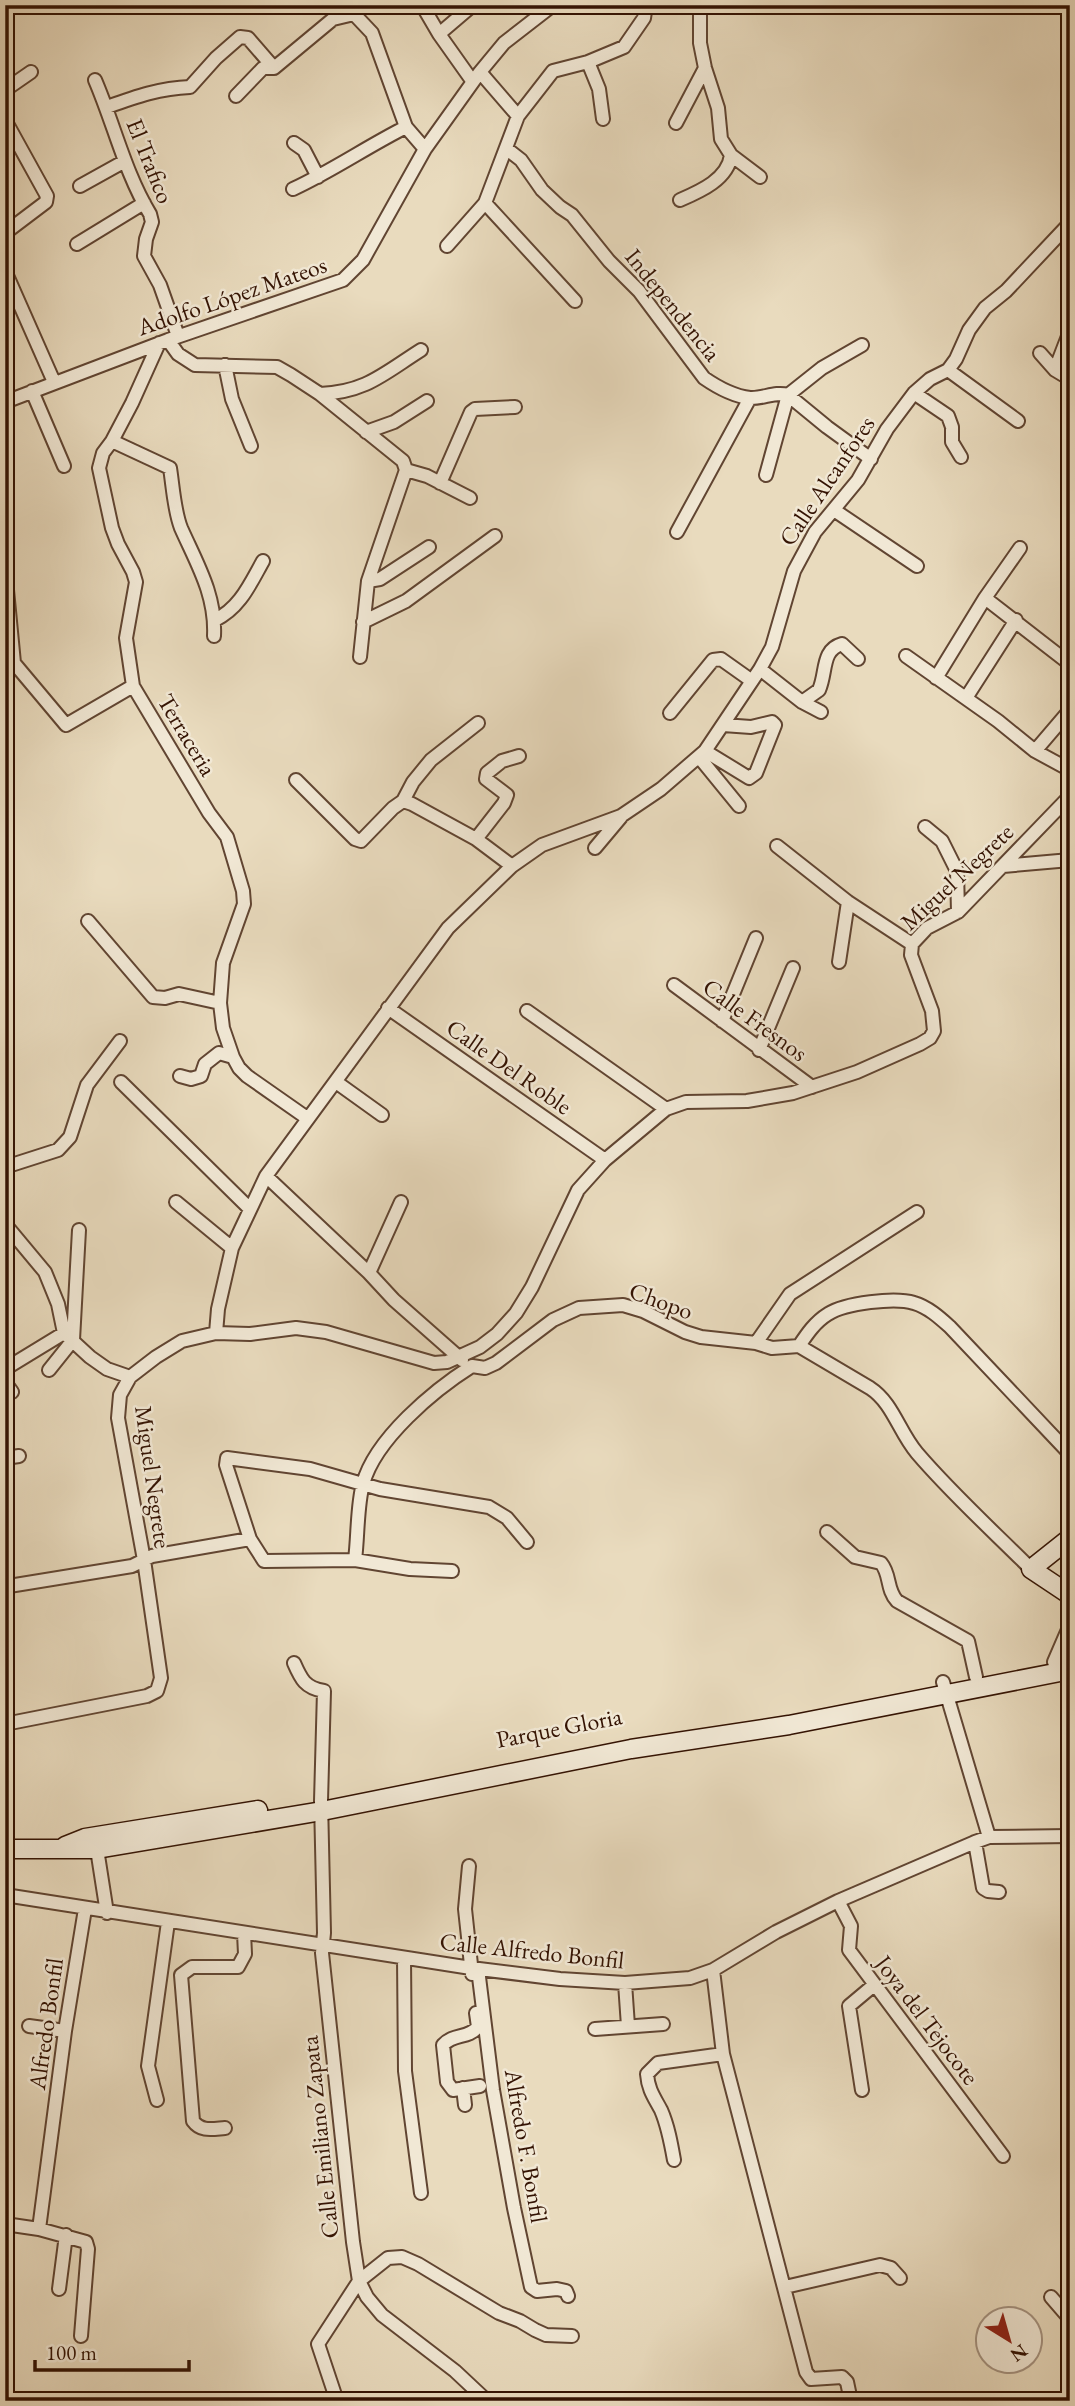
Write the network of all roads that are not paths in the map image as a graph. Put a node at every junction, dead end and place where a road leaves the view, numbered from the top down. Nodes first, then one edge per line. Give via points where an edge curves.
1 (422, 5) edge
2 (473, 5) edge
3 (553, 5) edge
4 (646, 5) edge
5 (700, 5) edge
6 (439, 34) junction
7 (588, 62) junction
8 (274, 68) junction
9 (705, 68) junction
10 (31, 72) dead end
11 (476, 77) junction
12 (95, 80) dead end
13 (5, 90) edge
14 (236, 96) dead end
15 (107, 107) junction
16 (518, 116) junction
17 (603, 119) dead end
18 (5, 120) edge
19 (676, 123) dead end
20 (406, 127) junction
21 (294, 143) dead end
22 (425, 149) junction
23 (507, 149) junction
24 (731, 155) junction
25 (125, 161) junction
26 (318, 177) junction
27 (760, 177) dead end
28 (80, 186) dead end
29 (293, 189) dead end
30 (680, 200) dead end
31 (144, 203) junction
32 (485, 203) junction
33 (1070, 223) edge
34 (5, 233) edge
35 (77, 244) dead end
36 (447, 246) dead end
37 (5, 271) edge
38 (575, 301) dead end
39 (1070, 331) edge
40 (168, 340) junction
41 (862, 345) dead end
42 (421, 350) dead end
43 (1040, 353) dead end
44 (225, 365) junction
45 (948, 370) junction
46 (1055, 370) junction
47 (1070, 380) edge
48 (54, 382) junction
49 (32, 391) junction
50 (914, 393) junction
51 (320, 394) junction
52 (788, 395) junction
53 (750, 398) junction
54 (427, 401) dead end
55 (5, 402) edge
56 (515, 407) dead end
57 (1018, 421) dead end
58 (366, 432) junction
59 (112, 441) junction
60 (251, 446) dead end
61 (961, 457) dead end
62 (871, 459) junction
63 (64, 466) dead end
64 (405, 470) junction
65 (766, 475) dead end
66 (440, 483) junction
67 (470, 498) dead end
68 (834, 510) junction
69 (677, 532) dead end
70 (495, 536) dead end
71 (429, 547) dead end
72 (1020, 548) dead end
73 (263, 561) dead end
74 (917, 566) dead end
75 (5, 569) edge
76 (368, 580) junction
77 (985, 598) junction
78 (215, 620) junction
79 (1016, 620) junction
80 (363, 622) junction
81 (214, 636) dead end
82 (906, 656) dead end
83 (360, 657) dead end
84 (858, 659) dead end
85 (1070, 664) edge
86 (760, 669) junction
87 (936, 678) junction
88 (752, 681) junction
89 (134, 686) junction
90 (966, 698) junction
91 (802, 702) junction
92 (821, 712) dead end
93 (670, 713) dead end
94 (1069, 714) edge
95 (478, 723) dead end
96 (723, 725) junction
97 (1035, 751) junction
98 (702, 754) junction
99 (519, 756) dead end
100 (1070, 770) edge
101 (296, 780) dead end
102 (1070, 796) edge
103 (403, 801) junction
104 (739, 806) dead end
105 (621, 816) junction
106 (925, 827) dead end
107 (476, 839) junction
108 (777, 846) dead end
109 (595, 848) dead end
110 (1070, 860) edge
111 (512, 866) junction
112 (1003, 866) junction
113 (848, 902) junction
114 (958, 912) junction
115 (88, 921) dead end
116 (756, 938) dead end
117 (912, 944) junction
118 (839, 962) dead end
119 (793, 968) dead end
120 (674, 985) dead end
121 (220, 1003) junction
122 (388, 1008) junction
123 (527, 1011) dead end
124 (722, 1021) junction
125 (120, 1041) dead end
126 (760, 1050) junction
127 (233, 1057) junction
128 (180, 1076) dead end
129 (121, 1082) dead end
130 (336, 1082) junction
131 (812, 1087) junction
132 (666, 1109) junction
133 (382, 1115) dead end
134 (307, 1118) junction
135 (606, 1160) junction
136 (5, 1167) edge
137 (266, 1176) junction
138 (176, 1202) dead end
139 (401, 1202) dead end
140 (250, 1209) junction
141 (917, 1212) dead end
142 (5, 1224) edge
143 (79, 1230) dead end
144 (232, 1248) junction
145 (369, 1273) junction
146 (216, 1333) junction
147 (69, 1337) junction
148 (756, 1343) junction
149 (799, 1346) junction
150 (458, 1357) junction
151 (472, 1366) junction
152 (5, 1369) edge
153 (49, 1370) dead end
154 (130, 1377) junction
155 (1070, 1454) edge
156 (363, 1484) junction
157 (827, 1532) dead end
158 (1070, 1538) edge
159 (250, 1539) junction
160 (527, 1542) dead end
161 (144, 1560) junction
162 (355, 1560) junction
163 (1031, 1569) junction
164 (452, 1571) dead end
165 (9, 1586) dead end
166 (1070, 1595) edge
167 (1070, 1625) edge
168 (294, 1663) dead end
169 (1064, 1664) edge
170 (976, 1676) junction
171 (944, 1688) junction
172 (5, 1724) edge
173 (321, 1806) junction
174 (194, 1826) junction
175 (1070, 1836) edge
176 (989, 1837) junction
177 (975, 1842) junction
178 (59, 1848) junction
179 (5, 1849) edge
180 (97, 1850) junction
181 (469, 1866) dead end
182 (999, 1892) dead end
183 (5, 1895) edge
184 (838, 1901) junction
185 (85, 1909) junction
186 (107, 1913) junction
187 (168, 1922) junction
188 (244, 1933) junction
189 (323, 1944) junction
190 (404, 1958) junction
191 (475, 1968) junction
192 (713, 1970) junction
193 (625, 1983) junction
194 (874, 1985) junction
195 (663, 2024) dead end
196 (29, 2026) dead end
197 (628, 2026) junction
198 (595, 2029) dead end
199 (65, 2031) junction
200 (723, 2054) junction
201 (480, 2085) dead end
202 (463, 2088) junction
203 (862, 2090) dead end
204 (157, 2100) dead end
205 (465, 2105) dead end
206 (225, 2128) dead end
207 (1003, 2156) dead end
208 (674, 2160) dead end
209 (421, 2193) dead end
210 (5, 2224) edge
211 (39, 2229) junction
212 (66, 2235) junction
213 (900, 2277) dead end
214 (359, 2281) junction
215 (785, 2287) junction
216 (59, 2289) dead end
217 (568, 2296) dead end
218 (1051, 2297) dead end
219 (1070, 2319) edge
220 (81, 2336) dead end
221 (572, 2336) dead end
222 (337, 2401) edge
223 (487, 2401) edge
224 (851, 2401) edge

1 - 6 street
2 - 6 street
3 - 11 street, Adolfo López Mateos via 504,43
4 - 7 street via 644,18 624,47
5 - 9 street
6 - 11 street
7 - 16 street via 553,71
7 - 17 street via 599,89
8 - 14 street via 264,68
8 - 15 street via 248,38 240,37 190,87 150,92
8 - 20 street via 333,19 354,14 372,33
9 - 19 street
9 - 24 street via 718,107 721,139
10 - 13 street
11 - 16 street
11 - 22 street, Adolfo López Mateos
12 - 15 street, El Trafico
15 - 25 street, El Trafico
16 - 23 street
18 - 34 street via 47,196 46,202
20 - 22 street
20 - 26 street
21 - 26 street
22 - 40 street, Adolfo López Mateos via 378,237 343,280
23 - 32 street
23 - 53 street, Independencia via 639,291 704,378 718,388
24 - 27 street
24 - 30 street via 729,166 717,179
25 - 28 street
25 - 31 street, El Trafico
26 - 29 street
31 - 35 street
31 - 40 street, El Trafico via 152,222 144,256 160,285
32 - 36 street
32 - 38 street
33 - 45 street, Calle Alcanfores via 985,308
37 - 48 street
39 - 46 street
40 - 44 street via 195,365
40 - 48 street, Adolfo López Mateos
40 - 59 street, Terraceria
41 - 52 street
42 - 51 street via 363,387
43 - 46 street
44 - 51 street via 277,368
44 - 60 street
45 - 50 street, Calle Alcanfores
45 - 57 street
46 - 47 street
48 - 49 street, Adolfo López Mateos
49 - 55 street, Adolfo López Mateos
49 - 63 street
50 - 61 street via 948,416 952,442
50 - 62 street, Calle Alcanfores
51 - 58 street
52 - 53 street, Independencia
52 - 62 street
52 - 65 street
53 - 69 street
54 - 58 street via 394,422
56 - 66 street via 471,412
58 - 64 street via 403,461
59 - 78 street via 170,468 180,525 208,586
59 - 89 street, Terraceria via 99,467 112,528 136,582 126,638
62 - 68 street, Calle Alcanfores
64 - 66 street
64 - 76 street
66 - 67 street
68 - 74 street
68 - 86 street, Calle Alcanfores via 798,561 772,646
70 - 80 street via 406,601
71 - 76 street via 380,579
72 - 77 street
73 - 78 street via 238,603
75 - 89 street via 14,663 66,725
76 - 80 street
77 - 79 street
77 - 87 street
78 - 81 street
79 - 85 street
79 - 90 street
80 - 83 street
82 - 87 street
84 - 91 street via 838,644 827,654 820,690
86 - 88 street, Calle Alcanfores
86 - 91 street
87 - 90 street
88 - 93 street via 721,659 713,660
88 - 96 street, Calle Alcanfores
89 - 121 street, Terraceria via 227,837 243,891 244,904 223,963
90 - 97 street
91 - 92 street
94 - 97 street
95 - 103 street via 430,760
96 - 98 street, Calle Alcanfores
96 - 98 street via 775,725 756,773 749,778
97 - 100 street
98 - 104 street
98 - 105 street, Calle Alcanfores
99 - 107 street via 487,772 486,779 507,795
101 - 103 street via 361,841
102 - 112 street, Miguel Negrete
103 - 107 street
105 - 109 street
105 - 111 street, Calle Alcanfores via 542,845
106 - 114 street via 942,841 957,871
107 - 111 street
108 - 113 street
110 - 112 street
111 - 122 street, Calle Alcanfores via 448,928
112 - 114 street, Miguel Negrete
113 - 117 street
113 - 118 street
114 - 117 street, Miguel Negrete via 927,928
115 - 121 street via 153,997 179,994
116 - 124 street
117 - 131 street, Miguel Negrete via 911,955 933,1011 930,1038
119 - 126 street
120 - 124 street, Calle Fresnos
121 - 127 street, Terraceria
122 - 130 street, Calle Alcanfores
122 - 135 street, Calle Del Roble
123 - 132 street
124 - 126 street, Calle Fresnos
125 - 136 street via 87,1085 70,1137 58,1150
126 - 131 street, Calle Fresnos
127 - 128 street via 219,1053 205,1064 201,1076
127 - 134 street, Terraceria via 247,1076
129 - 140 street
130 - 133 street
130 - 134 street, Calle Alcanfores
131 - 132 street, Miguel Negrete via 747,1101 686,1102
132 - 135 street, Miguel Negrete
134 - 137 street
135 - 150 street, Miguel Negrete via 578,1191 516,1312 496,1334
137 - 140 street
137 - 145 street
138 - 144 street
139 - 145 street
140 - 144 street
141 - 148 street via 790,1294
142 - 147 street via 45,1272
143 - 147 street
144 - 146 street
145 - 150 street
146 - 150 street, Miguel Negrete via 296,1328 434,1363
146 - 154 street, Miguel Negrete via 182,1341
147 - 152 street
147 - 153 street
147 - 154 street via 107,1369
148 - 149 street, Chopo via 772,1348
148 - 151 street, Chopo via 701,1337 643,1311 604,1305 579,1308 553,1320 496,1363
149 - 155 street via 816,1322 830,1312 847,1306 915,1303 950,1327
149 - 163 street via 881,1395 914,1450
150 - 151 street
151 - 156 street, Chopo via 418,1406 373,1462
154 - 161 street, Miguel Negrete via 120,1395 118,1418
156 - 159 street via 310,1469 227,1458
156 - 160 street via 489,1507 507,1518
156 - 162 street, Chopo
157 - 170 street via 855,1558 881,1563 897,1601 963,1636
158 - 163 main road
159 - 161 street
159 - 162 street via 264,1561
161 - 165 street via 132,1566
161 - 172 street, Miguel Negrete via 161,1678 157,1691
162 - 164 street
163 - 166 main road
167 - 169 street
168 - 173 street, Calle Emiliano Zapata via 302,1683 324,1691
169 - 170 main road, Parque Gloria
169 - 171 main road, Parque Gloria
170 - 171 main road, Parque Gloria
171 - 173 main road, Parque Gloria via 787,1713
171 - 176 street
173 - 174 main road, Parque Gloria
173 - 189 street, Calle Emiliano Zapata
174 - 178 main road, Parque Gloria via 85,1838
174 - 180 main road, Parque Gloria
175 - 176 street, Calle Alfredo Bonfil
176 - 177 street, Calle Alfredo Bonfil
177 - 182 street via 983,1888
177 - 184 street, Calle Alfredo Bonfil
178 - 179 main road, Parque Gloria
178 - 180 main road, Parque Gloria
180 - 186 street
181 - 191 street via 465,1909
183 - 185 street, Calle Alfredo Bonfil
184 - 192 street, Calle Alfredo Bonfil
184 - 194 street, Joya del Tejocote via 851,1926 849,1950
185 - 186 street, Calle Alfredo Bonfil
185 - 199 street, Alfredo Bonfil
186 - 187 street, Calle Alfredo Bonfil
187 - 188 street, Calle Alfredo Bonfil
187 - 204 street via 148,2066
188 - 189 street, Calle Alfredo Bonfil
188 - 206 street via 244,1954 238,1967 192,1967 181,1975 192,2121 205,2130
189 - 190 street, Calle Alfredo Bonfil
189 - 214 street, Calle Emiliano Zapata
190 - 191 street, Calle Alfredo Bonfil
190 - 209 street via 405,2071
191 - 193 street, Calle Alfredo Bonfil
191 - 202 street via 478,2027 443,2045 447,2082 453,2090
191 - 217 street, Alfredo F. Bonfil via 531,2287 537,2291 557,2288
192 - 193 street, Calle Alfredo Bonfil via 690,1978
192 - 200 street
193 - 197 street
194 - 203 street via 849,2006
194 - 207 street, Joya del Tejocote
195 - 197 street
196 - 199 street
197 - 198 street
199 - 211 street, Alfredo Bonfil
200 - 208 street via 657,2063 647,2074 648,2087 668,2129
200 - 215 street
201 - 202 street
202 - 205 street
210 - 211 street
211 - 212 street
212 - 216 street
212 - 220 street via 86,2242 88,2249
213 - 215 street via 891,2268 880,2266
214 - 221 street via 388,2258 402,2257 535,2330
214 - 222 street via 318,2344
214 - 223 street, Calle Emiliano Zapata via 382,2315
215 - 224 street via 806,2372 811,2379 842,2377
218 - 219 street

